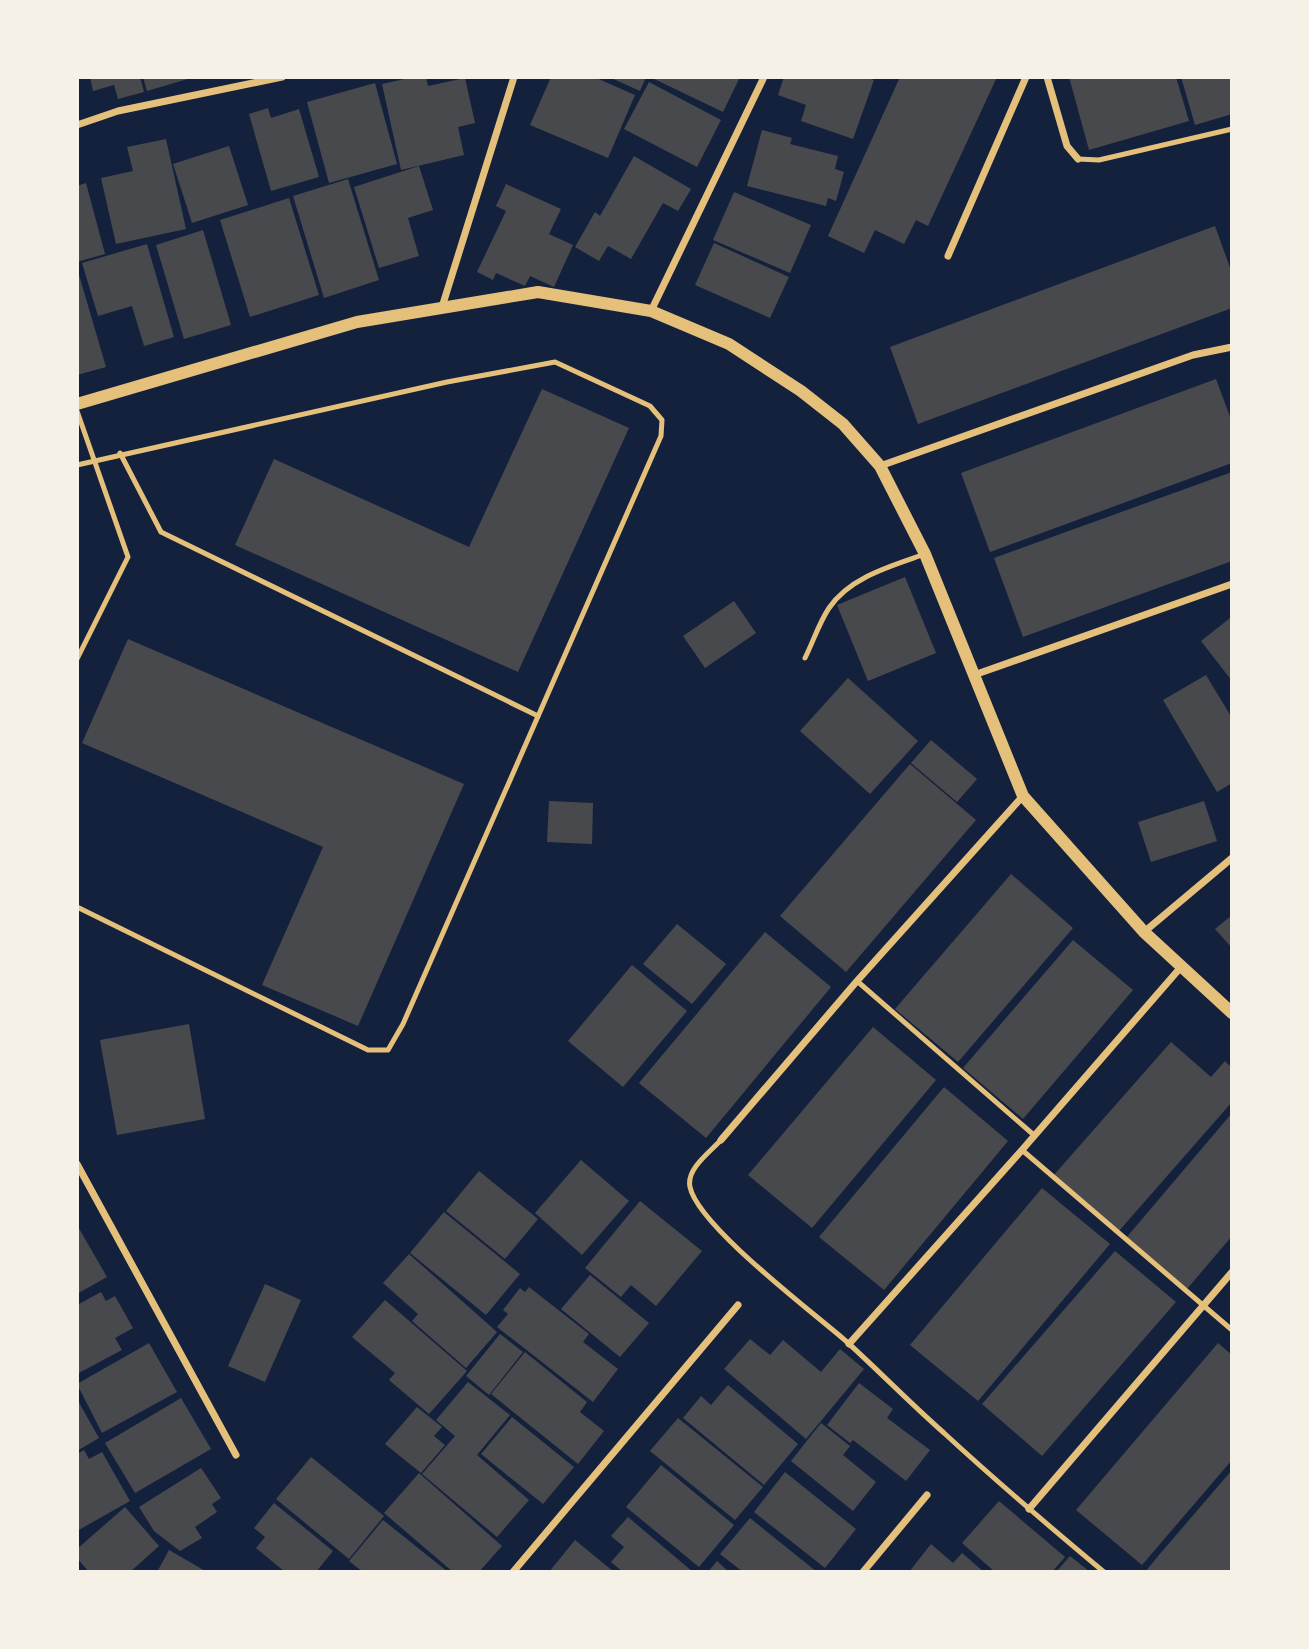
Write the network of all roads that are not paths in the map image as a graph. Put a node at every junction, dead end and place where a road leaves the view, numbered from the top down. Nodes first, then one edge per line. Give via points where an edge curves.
1 (282, 77) edge
2 (514, 77) edge
3 (764, 77) edge
4 (1026, 77) edge
5 (1047, 77) edge
6 (77, 125) edge
7 (1232, 129) edge
8 (1078, 159) joint
9 (948, 256) dead end
10 (443, 307) junction
11 (651, 311) junction
12 (1232, 347) edge
13 (77, 404) edge
14 (77, 411) edge
15 (120, 453) junction
16 (93, 460) junction
17 (77, 465) edge
18 (880, 466) junction
19 (925, 554) junction
20 (1232, 584) edge
21 (805, 658) dead end
22 (77, 659) edge
23 (974, 675) junction
24 (538, 716) junction
25 (1023, 796) junction
26 (1232, 858) edge
27 (77, 907) edge
28 (1144, 932) junction
29 (1181, 967) junction
30 (857, 981) junction
31 (1232, 1013) edge
32 (1035, 1136) junction
33 (721, 1140) joint
34 (1022, 1150) junction
35 (77, 1164) edge
36 (1232, 1272) edge
37 (738, 1305) dead end
38 (1203, 1306) junction
39 (1232, 1330) edge
40 (849, 1343) junction
41 (236, 1455) dead end
42 (927, 1495) dead end
43 (1029, 1509) junction
44 (513, 1572) edge
45 (863, 1572) edge
46 (1104, 1572) edge

1 - 6 street via 118,111
2 - 10 street
3 - 11 street
4 - 9 street
5 - 8 street via 1067,146
7 - 8 lane via 1099,160
10 - 11 street via 538,292
10 - 13 street via 357,322
11 - 18 street via 729,344 801,391 843,424
12 - 18 street via 1193,355
14 - 16 lane
15 - 16 lane
15 - 24 lane via 161,532
15 - 24 lane via 555,362 650,406 662,420 660,436
16 - 17 lane
16 - 22 lane via 128,557
18 - 19 street
19 - 21 lane via 877,571 848,588 829,607
19 - 23 street
20 - 23 street
23 - 25 street
24 - 27 lane via 388,1050 368,1050
25 - 28 street
25 - 30 street
26 - 28 street
28 - 29 street
29 - 31 street
29 - 32 street
30 - 32 lane
30 - 33 street
32 - 34 street
33 - 40 lane via 690,1178 701,1209
34 - 38 lane
34 - 40 street
35 - 41 street
36 - 38 street
37 - 44 street
38 - 39 lane
38 - 43 street
40 - 43 lane
42 - 45 street
43 - 46 lane

